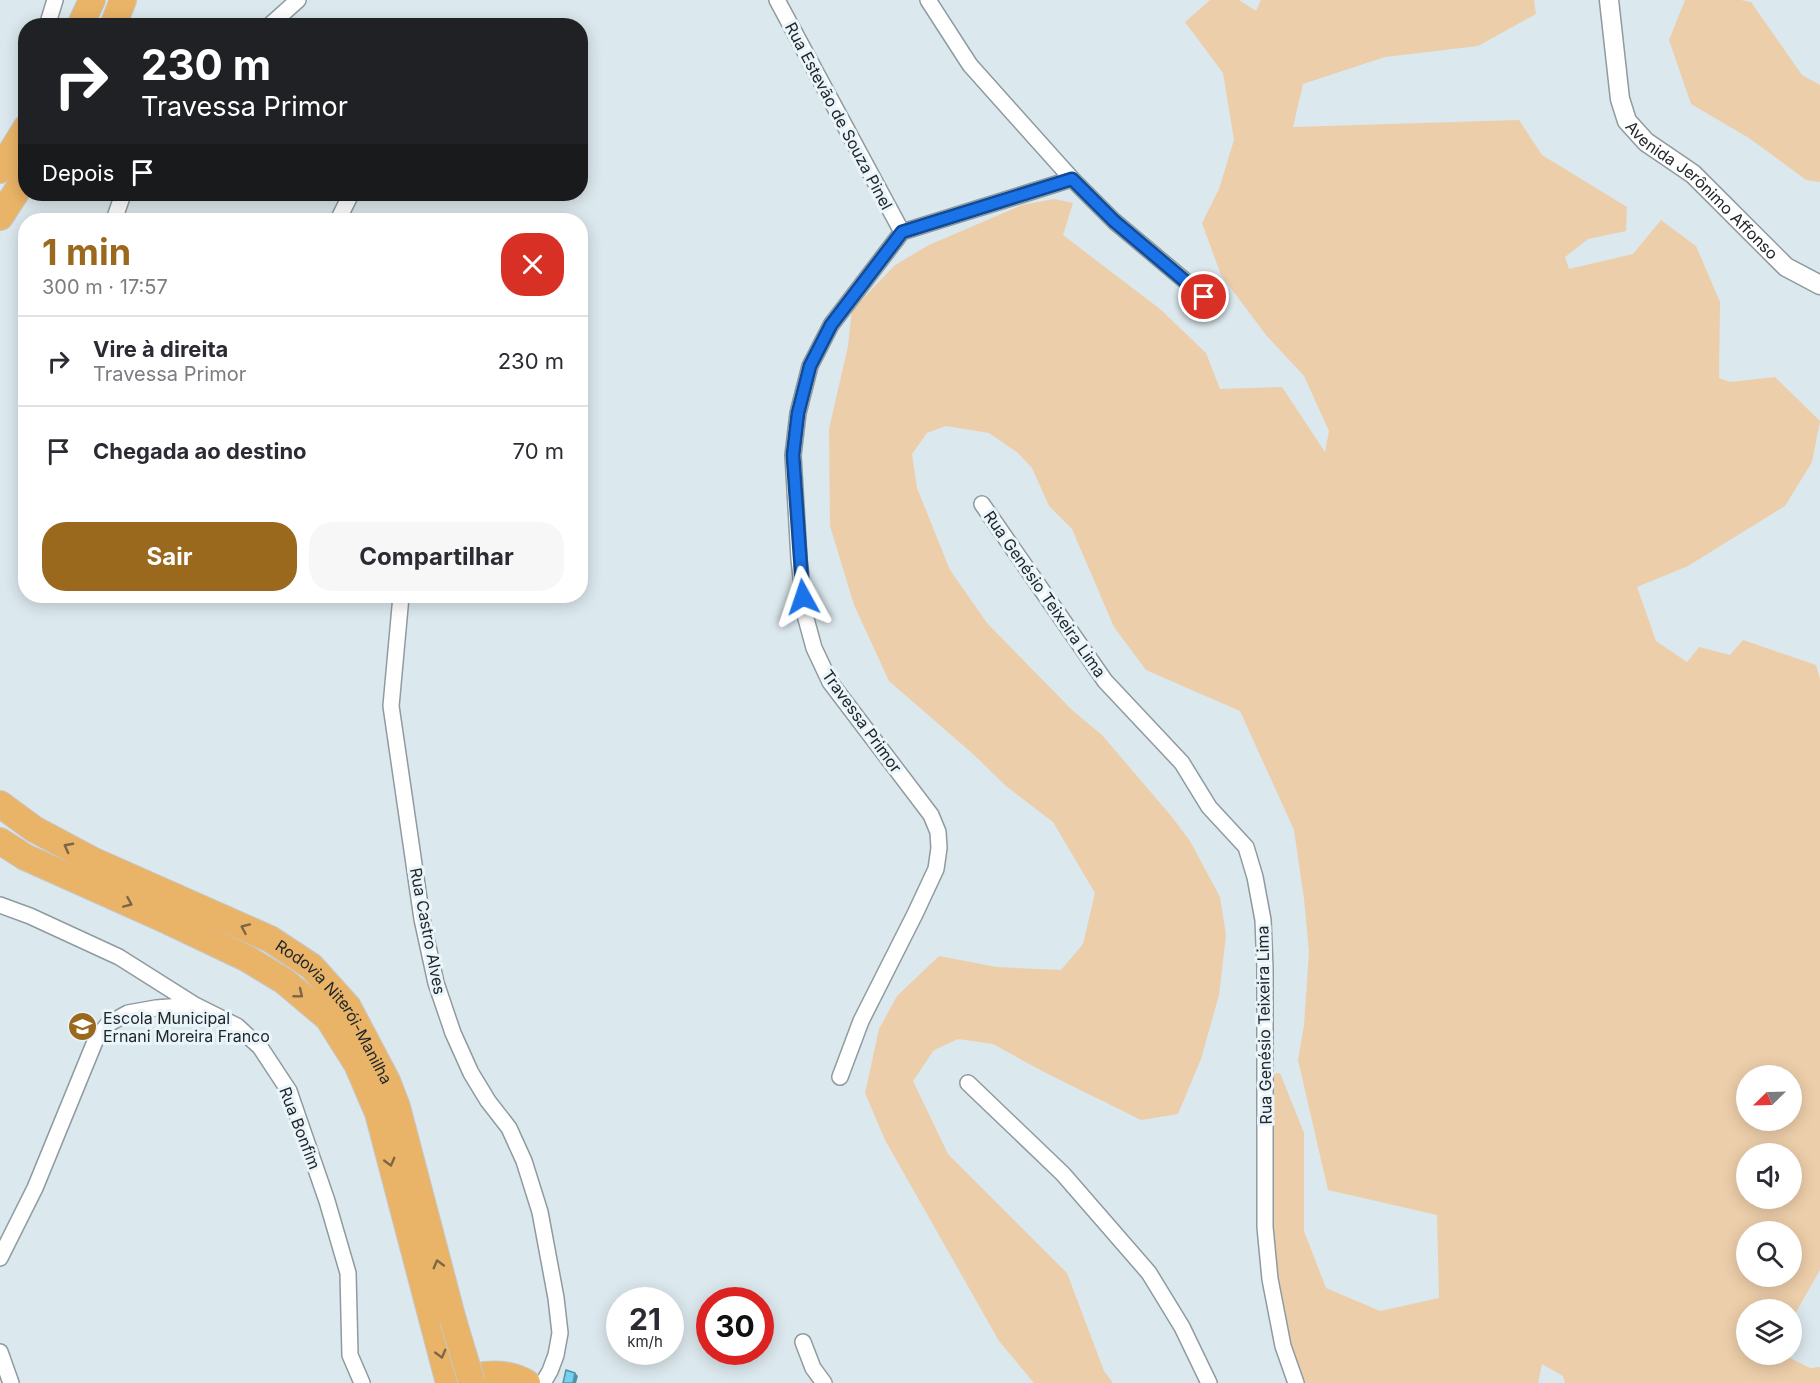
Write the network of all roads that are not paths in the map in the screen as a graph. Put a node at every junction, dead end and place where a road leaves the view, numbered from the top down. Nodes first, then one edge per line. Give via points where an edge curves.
1 (55, 0) edge
2 (92, 0) edge
3 (123, 0) edge
4 (298, 0) edge
5 (777, 0) edge
6 (928, 0) edge
7 (1609, 0) edge
8 (49, 18) edge
9 (84, 18) edge
10 (116, 18) edge
11 (278, 18) edge
12 (18, 141) edge
13 (0, 170) edge
14 (1072, 179) junction
15 (18, 189) edge
16 (0, 217) edge
17 (902, 232) junction
18 (1820, 285) edge
19 (1214, 305) dead end
20 (982, 504) dead end
21 (400, 603) edge
22 (0, 804) edge
23 (0, 841) edge
24 (0, 905) edge
25 (195, 1005) junction
26 (840, 1077) dead end
27 (968, 1083) dead end
28 (0, 1257) edge
29 (443, 1322) junction
30 (803, 1342) dead end
31 (1, 1360) edge
32 (11, 1383) edge
33 (362, 1383) edge
34 (451, 1383) edge
35 (472, 1383) edge
36 (527, 1383) edge
37 (543, 1383) edge
38 (824, 1383) edge
39 (1209, 1383) edge
40 (1296, 1383) edge

1 - 8 street
2 - 9 highway
3 - 10 highway
4 - 11 street
5 - 17 street, Rua Estevão de Souza Pinel
6 - 14 street via 970,65
7 - 18 street, Avenida Jerônimo Affonso via 1620,99 1627,121 1646,142 1693,174 1786,267
12 - 13 highway
14 - 17 street
14 - 19 street via 1114,221
15 - 16 highway
17 - 26 street, Travessa Primor via 831,325 810,366 793,455 805,615 814,648 830,682 931,815 938,832 936,869 861,1021
20 - 40 street, Rua Genésio Teixeira Lima via 1105,681 1182,764 1209,807 1246,847 1263,920 1266,968 1265,1227 1283,1346
21 - 37 street, Rua Castro Alves via 391,706 423,919 436,983 453,1033 471,1073 509,1128 540,1212 560,1333 556,1355
29 -> 22 highway, Rodovia Niterói-Manilha via 397,1107 348,1007 311,966 270,939 94,861 34,829
23 -> 29 highway, Rodovia Niterói-Manilha via 25,857 246,958 284,981 328,1018 357,1064 378,1113
24 - 25 street, Rua Bonfim via 119,957
25 - 28 street via 128,1013 108,1024 96,1039 35,1188
25 - 33 street, Rua Bonfim via 237,1026 260,1047 289,1092 348,1273 350,1355
27 - 39 street via 1063,1174 1149,1273 1182,1327
29 -> 34 highway, Rodovia Niterói-Manilha
29 - 35 highway, Rodovia Niterói-Manilha, bridge
30 - 38 street
31 - 32 street
34 - 36 highway via 504,1374

